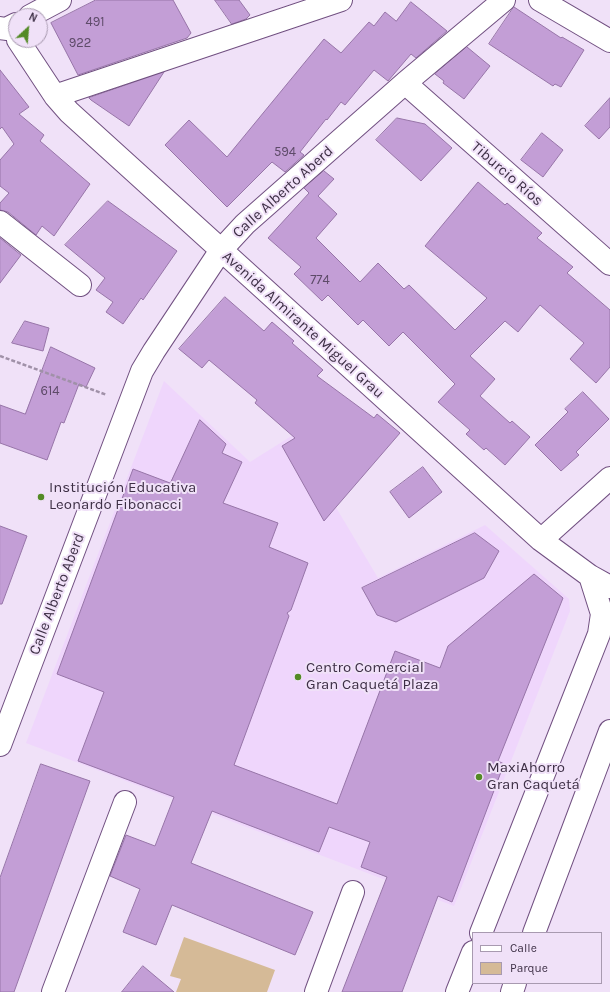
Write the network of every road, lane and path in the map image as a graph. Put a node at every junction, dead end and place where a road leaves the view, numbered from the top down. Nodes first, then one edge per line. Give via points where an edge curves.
1 (60, 0) edge
2 (341, 0) edge
3 (504, 0) edge
4 (540, 0) edge
5 (45, 8) edge
6 (610, 41) edge
7 (22, 48) edge
8 (405, 83) junction
9 (55, 96) junction
10 (0, 222) edge
11 (221, 250) junction
12 (610, 264) edge
13 (80, 285) dead end
14 (0, 356) edge
15 (130, 404) junction
16 (610, 478) edge
17 (541, 540) junction
18 (590, 576) junction
19 (610, 588) edge
20 (5, 717) edge
21 (610, 731) edge
22 (0, 745) edge
23 (125, 802) dead end
24 (353, 892) dead end
25 (481, 932) edge
26 (534, 932) edge
27 (472, 955) edge
28 (53, 992) edge
29 (316, 992) edge
30 (459, 992) edge

1 - 5 street
2 - 9 street
3 - 8 street, Calle Alberto Aberd
4 - 6 street
7 - 9 street, Avenida Almirante Miguel Grau
8 - 11 street, Calle Alberto Aberd via 245,224
8 - 12 street, Tiburcio Ríos
9 - 11 street, Avenida Almirante Miguel Grau via 69,112
10 - 13 street
11 - 15 street, Calle Alberto Aberd via 142,371
11 - 17 street, Avenida Almirante Miguel Grau
14 - 15 path
15 - 20 street, Calle Alberto Aberd
16 - 17 street
17 - 18 street, Avenida Almirante Miguel Grau
18 - 19 street, Avenida Almirante Miguel Grau
18 - 25 street via 602,614 599,634
20 - 22 street, Calle Alberto Aberd
21 - 26 street
23 - 28 street
24 - 29 street
27 - 30 street

